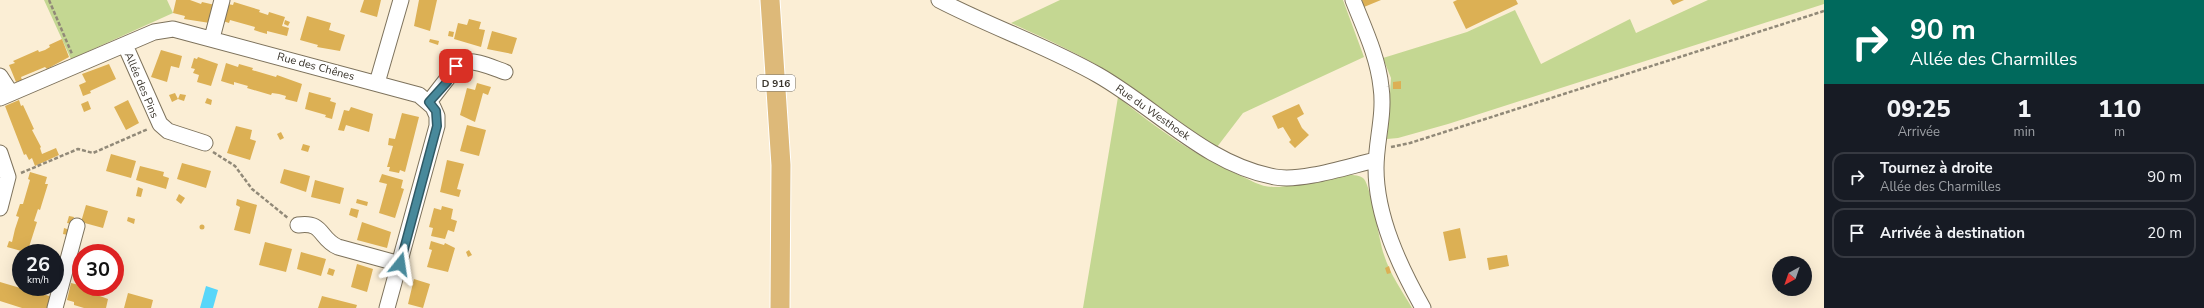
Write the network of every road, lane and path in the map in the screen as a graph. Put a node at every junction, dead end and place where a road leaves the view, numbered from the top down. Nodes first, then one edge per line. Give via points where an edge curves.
1 (49, 0) edge
2 (222, 0) edge
3 (401, 0) edge
4 (770, 0) edge
5 (939, 0) edge
6 (1353, 0) edge
7 (1824, 11) edge
8 (212, 38) junction
9 (125, 45) junction
10 (76, 66) junction
11 (505, 72) dead end
12 (0, 76) edge
13 (377, 83) junction
14 (6, 96) edge
15 (429, 102) junction
16 (160, 124) junction
17 (205, 143) joint
18 (0, 153) edge
19 (1377, 153) junction
20 (8, 177) junction
21 (0, 208) edge
22 (298, 225) joint
23 (77, 226) dead end
24 (400, 264) junction
25 (55, 308) edge
26 (387, 308) edge
27 (780, 308) edge
28 (1423, 308) edge

1 - 10 path
2 - 8 street
3 - 13 street
4 - 27 main road, D 916 via 781,165
5 - 19 street, Rue du Westhoek via 1075,62 1131,96 1220,157 1254,171 1276,177 1293,178
6 - 19 street via 1380,78 1382,109
7 - 19 path
8 - 9 street, Rue des Chênes via 173,29 154,32
8 - 13 street, Rue des Chênes
9 - 10 street, Rue des Chênes
9 - 16 street, Allée des Pins
10 - 14 street, Rue des Chênes
11 - 15 street via 472,62 462,62 456,66 447,82
12 - 14 street
13 - 15 street, Rue des Chênes via 412,93
15 - 24 street via 436,111 437,126
16 - 17 street, Allée des Pins via 168,131
16 - 20 path via 93,153 78,149
17 - 22 path via 218,157 234,166 252,189
18 - 20 street
19 - 28 street via 1379,195 1389,232 1405,275
20 - 21 street
22 - 24 street via 310,224 316,227 330,243 338,247
23 - 25 street
24 - 26 street

